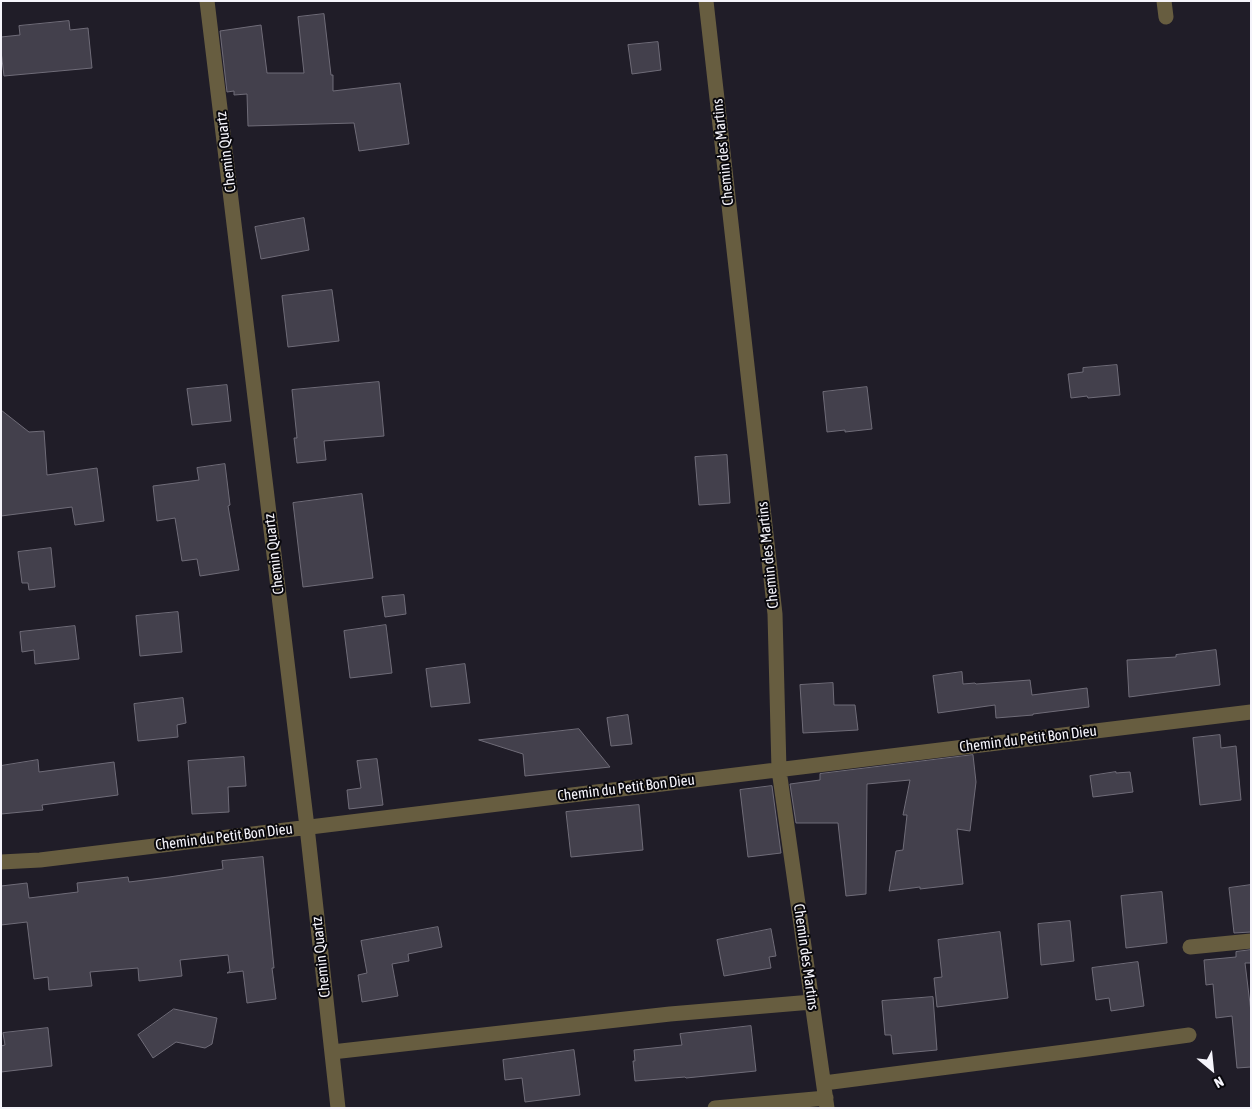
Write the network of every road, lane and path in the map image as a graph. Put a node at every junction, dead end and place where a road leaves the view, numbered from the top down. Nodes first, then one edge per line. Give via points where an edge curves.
1 (207, 1) edge
2 (706, 1) edge
3 (1164, 1) edge
4 (1166, 17) dead end
5 (1251, 712) edge
6 (779, 770) junction
7 (307, 827) junction
8 (1, 862) edge
9 (1251, 940) edge
10 (1190, 947) dead end
11 (812, 1002) junction
12 (1189, 1035) dead end
13 (332, 1052) junction
14 (826, 1096) edge
15 (338, 1108) edge
16 (715, 1108) edge

1 - 7 street, Chemin Quartz
2 - 6 street, Chemin des Martins via 775,614
3 - 4 street
5 - 6 street, Chemin du Petit Bon Dieu
6 - 7 street, Chemin du Petit Bon Dieu
6 - 11 street, Chemin des Martins
7 - 8 street, Chemin du Petit Bon Dieu
7 - 13 street, Chemin Quartz
9 - 10 street
11 - 13 street via 670,1014
11 - 14 street, Chemin des Martins
12 - 14 street via 1069,1052
13 - 15 street, Chemin Quartz
14 - 16 street

